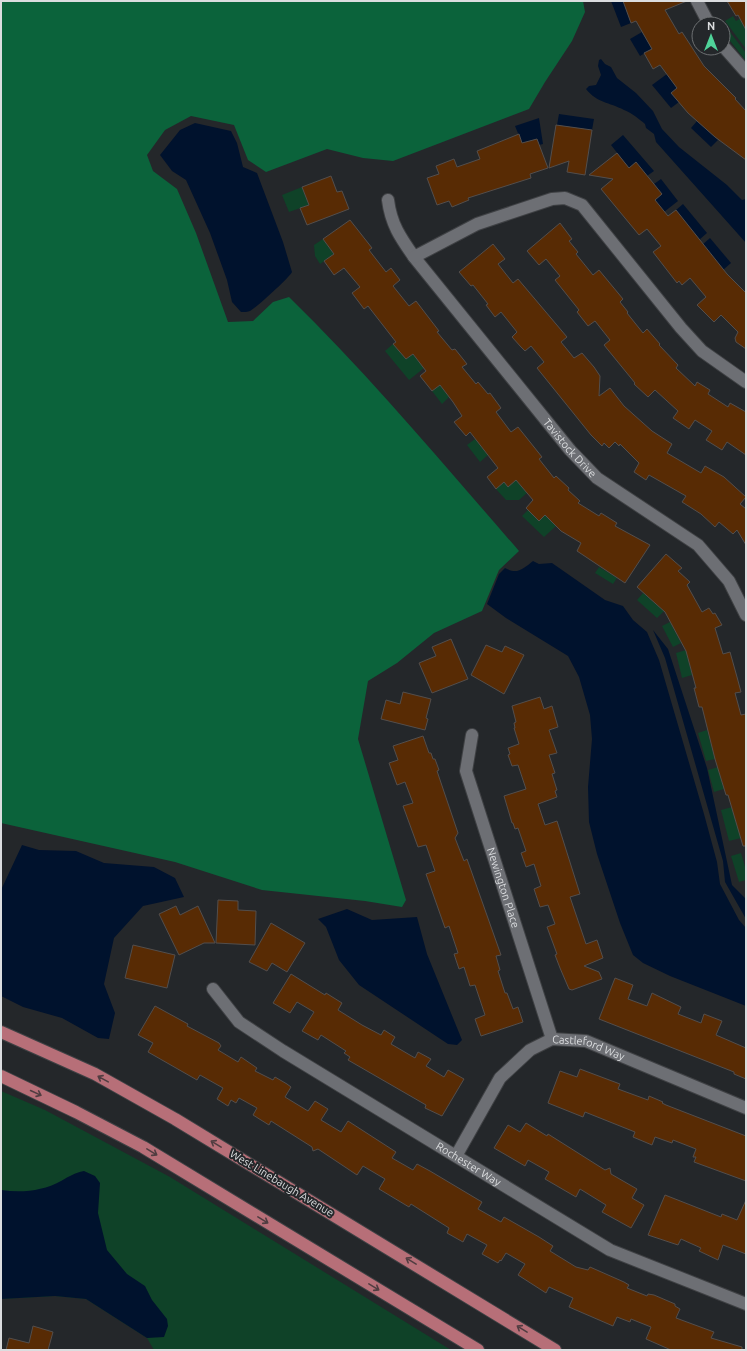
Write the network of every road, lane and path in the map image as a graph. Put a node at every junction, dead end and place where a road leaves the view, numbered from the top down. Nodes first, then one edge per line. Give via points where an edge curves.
1 (697, 1) edge
2 (705, 16) edge
3 (731, 55) edge
4 (746, 72) edge
5 (388, 200) dead end
6 (414, 257) junction
7 (746, 382) edge
8 (746, 615) edge
9 (472, 735) dead end
10 (213, 989) dead end
11 (1, 1032) edge
12 (552, 1039) junction
13 (1, 1076) edge
14 (746, 1108) edge
15 (456, 1156) junction
16 (746, 1304) edge
17 (478, 1350) edge
18 (555, 1350) edge

1 - 2 street
3 - 4 street
5 - 6 street, Tavistock Drive via 396,231
6 - 7 street via 477,224 552,199 565,198 582,205 702,351
6 - 8 street, Tavistock Drive via 570,450 597,478 698,545 729,581
9 - 12 street, Newington Place via 466,770
10 - 15 street, Rochester Way via 239,1022 283,1052
18 -> 11 main road, West Linebaugh Avenue via 175,1119 95,1074
12 - 14 street, Castleford Way via 586,1041
12 - 15 street, Castleford Way via 530,1050 500,1078
13 -> 17 main road via 143,1147
15 - 16 street, Rochester Way via 610,1250

